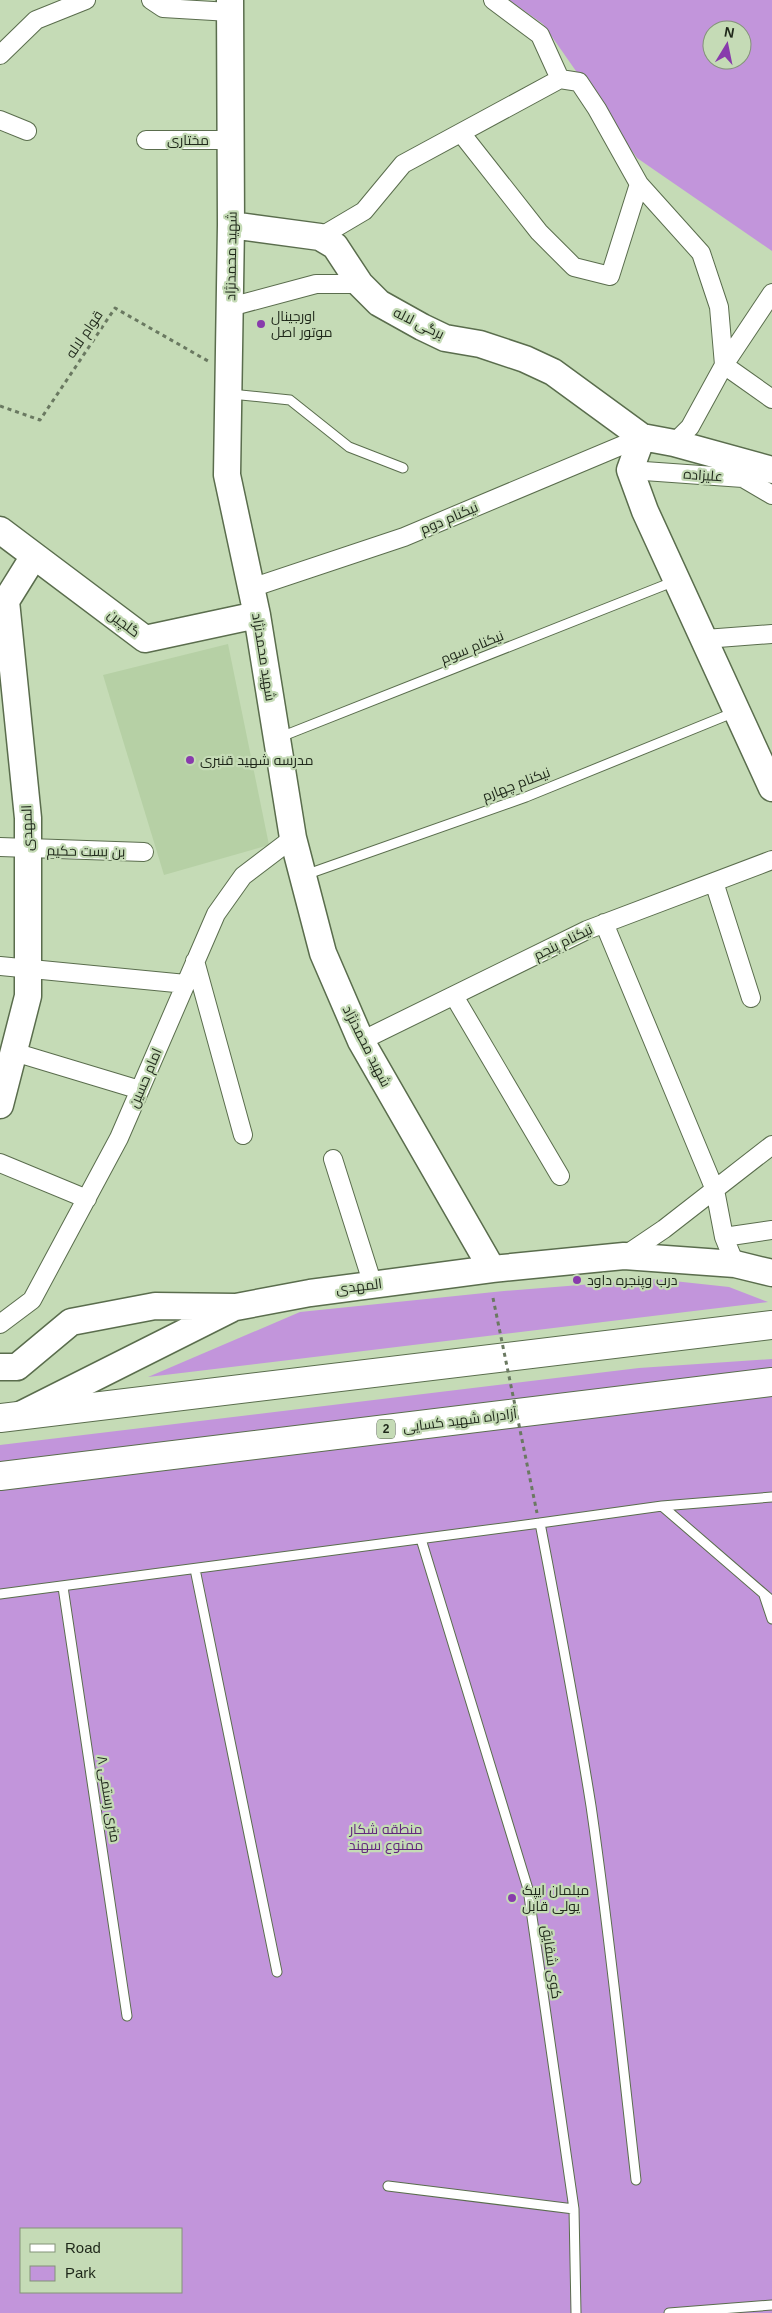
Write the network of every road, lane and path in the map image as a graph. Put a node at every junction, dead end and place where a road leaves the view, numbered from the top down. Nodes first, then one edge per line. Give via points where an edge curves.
1 (86, 0) edge
2 (151, 0) edge
3 (493, 0) edge
4 (230, 6) edge
5 (0, 55) edge
6 (560, 79) junction
7 (0, 120) edge
8 (27, 131) dead end
9 (461, 133) junction
10 (146, 140) dead end
11 (231, 140) junction
12 (639, 184) junction
13 (231, 225) junction
14 (320, 237) junction
15 (360, 284) junction
16 (772, 293) edge
17 (230, 307) junction
18 (724, 365) junction
19 (228, 383) junction
20 (772, 399) edge
21 (0, 406) edge
22 (642, 437) junction
23 (674, 443) junction
24 (403, 468) dead end
25 (630, 470) junction
26 (772, 470) edge
27 (772, 495) edge
28 (0, 530) edge
29 (34, 556) junction
30 (678, 580) junction
31 (251, 588) junction
32 (257, 615) junction
33 (4, 629) edge
34 (772, 634) edge
35 (705, 639) junction
36 (737, 711) junction
37 (9, 718) edge
38 (277, 738) junction
39 (772, 788) edge
40 (293, 838) junction
41 (0, 847) edge
42 (28, 849) junction
43 (144, 852) dead end
44 (772, 860) edge
45 (303, 876) junction
46 (714, 882) junction
47 (604, 923) junction
48 (195, 961) junction
49 (0, 966) edge
50 (28, 969) junction
51 (186, 984) junction
52 (454, 996) junction
53 (751, 998) dead end
54 (361, 1042) junction
55 (14, 1052) junction
56 (140, 1090) junction
57 (2, 1091) edge
58 (244, 1135) dead end
59 (772, 1145) edge
60 (333, 1159) dead end
61 (0, 1163) edge
62 (560, 1176) dead end
63 (715, 1190) junction
64 (86, 1199) junction
65 (772, 1230) edge
66 (724, 1237) junction
67 (624, 1256) junction
68 (735, 1264) junction
69 (492, 1269) junction
70 (772, 1273) edge
71 (373, 1284) junction
72 (493, 1298) dead end
73 (236, 1306) junction
74 (0, 1324) edge
75 (772, 1325) edge
76 (0, 1367) edge
77 (772, 1382) edge
78 (10, 1417) edge
79 (0, 1476) edge
80 (772, 1497) edge
81 (662, 1506) junction
82 (537, 1513) dead end
83 (540, 1524) junction
84 (422, 1539) junction
85 (195, 1569) junction
86 (63, 1587) junction
87 (0, 1594) edge
88 (764, 1594) junction
89 (772, 1601) edge
90 (772, 1620) edge
91 (277, 1972) dead end
92 (128, 2016) dead end
93 (636, 2180) dead end
94 (388, 2186) dead end
95 (574, 2209) junction
96 (772, 2305) edge
97 (576, 2313) edge
98 (669, 2313) edge

1 - 5 street via 36,20
2 - 4 street via 163,8
3 - 6 street via 540,35
4 - 11 street, شهید محمدنژاد
6 - 9 street
6 - 12 street via 578,82
7 - 8 street
9 - 12 street via 538,232 574,267 610,276
9 - 14 street via 403,164 364,211
10 - 11 street, مختاری
11 - 13 street, شهید محمدنژاد
12 - 18 street via 701,253 719,307
13 - 14 street
13 - 17 street, شهید محمدنژاد
14 - 15 street, برگی لاله via 335,246
15 - 17 street via 316,284
15 - 22 street, برگی لاله via 379,303 445,338 489,347 553,372
16 - 18 street
17 - 19 street, شهید محمدنژاد
18 - 20 street
18 - 23 street via 690,427
19 - 21 path, قوام لاله via 115,308 40,420
19 - 24 lane via 290,400 349,447
19 - 31 street, شهید محمدنژاد via 227,475
22 - 23 street
22 - 25 street
22 - 31 street, نیکنام دوم via 404,537
23 - 26 street
25 - 27 street, علیزاده via 743,478
25 - 30 street via 645,511
28 - 29 street, گلچین
29 - 32 street, گلچین via 145,639
29 - 33 street, المهدی via 6,600
30 - 35 street
30 - 38 lane, نیکنام سوم
31 - 32 street, شهید محمدنژاد
32 - 38 street, شهید محمدنژاد
33 - 37 street, المهدی
34 - 35 street
35 - 36 street
36 - 39 street
36 - 45 lane, نیکنام چهارم via 526,796
37 - 42 street, المهدی via 28,818
38 - 40 street, شهید محمدنژاد
40 - 45 street, شهید محمدنژاد
40 - 48 street, امام حسین via 243,876 216,914
41 - 42 street, بن بست حکیم
42 - 43 street, بن بست حکیم
42 - 50 street, المهدی
44 - 46 street, نیکنام پنجم
45 - 54 street, شهید محمدنژاد via 323,953
46 - 47 street, نیکنام پنجم
46 - 53 street
47 - 52 street, نیکنام پنجم
47 - 63 street
48 - 51 street, امام حسین
48 - 58 street
49 - 50 street
50 - 51 street
50 - 55 street, المهدی via 28,996
51 - 56 street, امام حسین
52 - 54 street, نیکنام پنجم
52 - 62 street
54 - 69 street, شهید محمدنژاد
55 - 56 street
55 - 57 street, المهدی
56 - 64 street, امام حسین
59 - 63 street
60 - 71 street
61 - 64 street
63 - 66 street
63 - 67 street
64 - 74 street, امام حسین via 32,1300
65 - 66 street
66 - 68 street
67 - 68 street, المهدی
67 - 69 street, المهدی
68 - 70 street, المهدی
69 - 71 street, المهدی
71 - 73 street, المهدی
72 - 82 path, bridge
73 - 76 street, المهدی via 155,1306 71,1322 17,1367
73 - 78 street
75 - 78 highway
77 - 79 highway, آزادراه شهید کسایی / 2
80 - 81 lane
81 - 83 lane
81 - 88 lane
83 - 84 lane
83 - 93 lane via 591,1806
84 - 85 lane
84 - 95 lane, کوی شقایق via 528,1889
85 - 86 lane
85 - 91 lane
86 - 87 lane
86 - 92 lane, ۸ متری رستمی
88 - 89 lane
88 - 90 lane
94 - 95 lane
95 - 97 lane, کوی شقایق
96 - 98 lane

